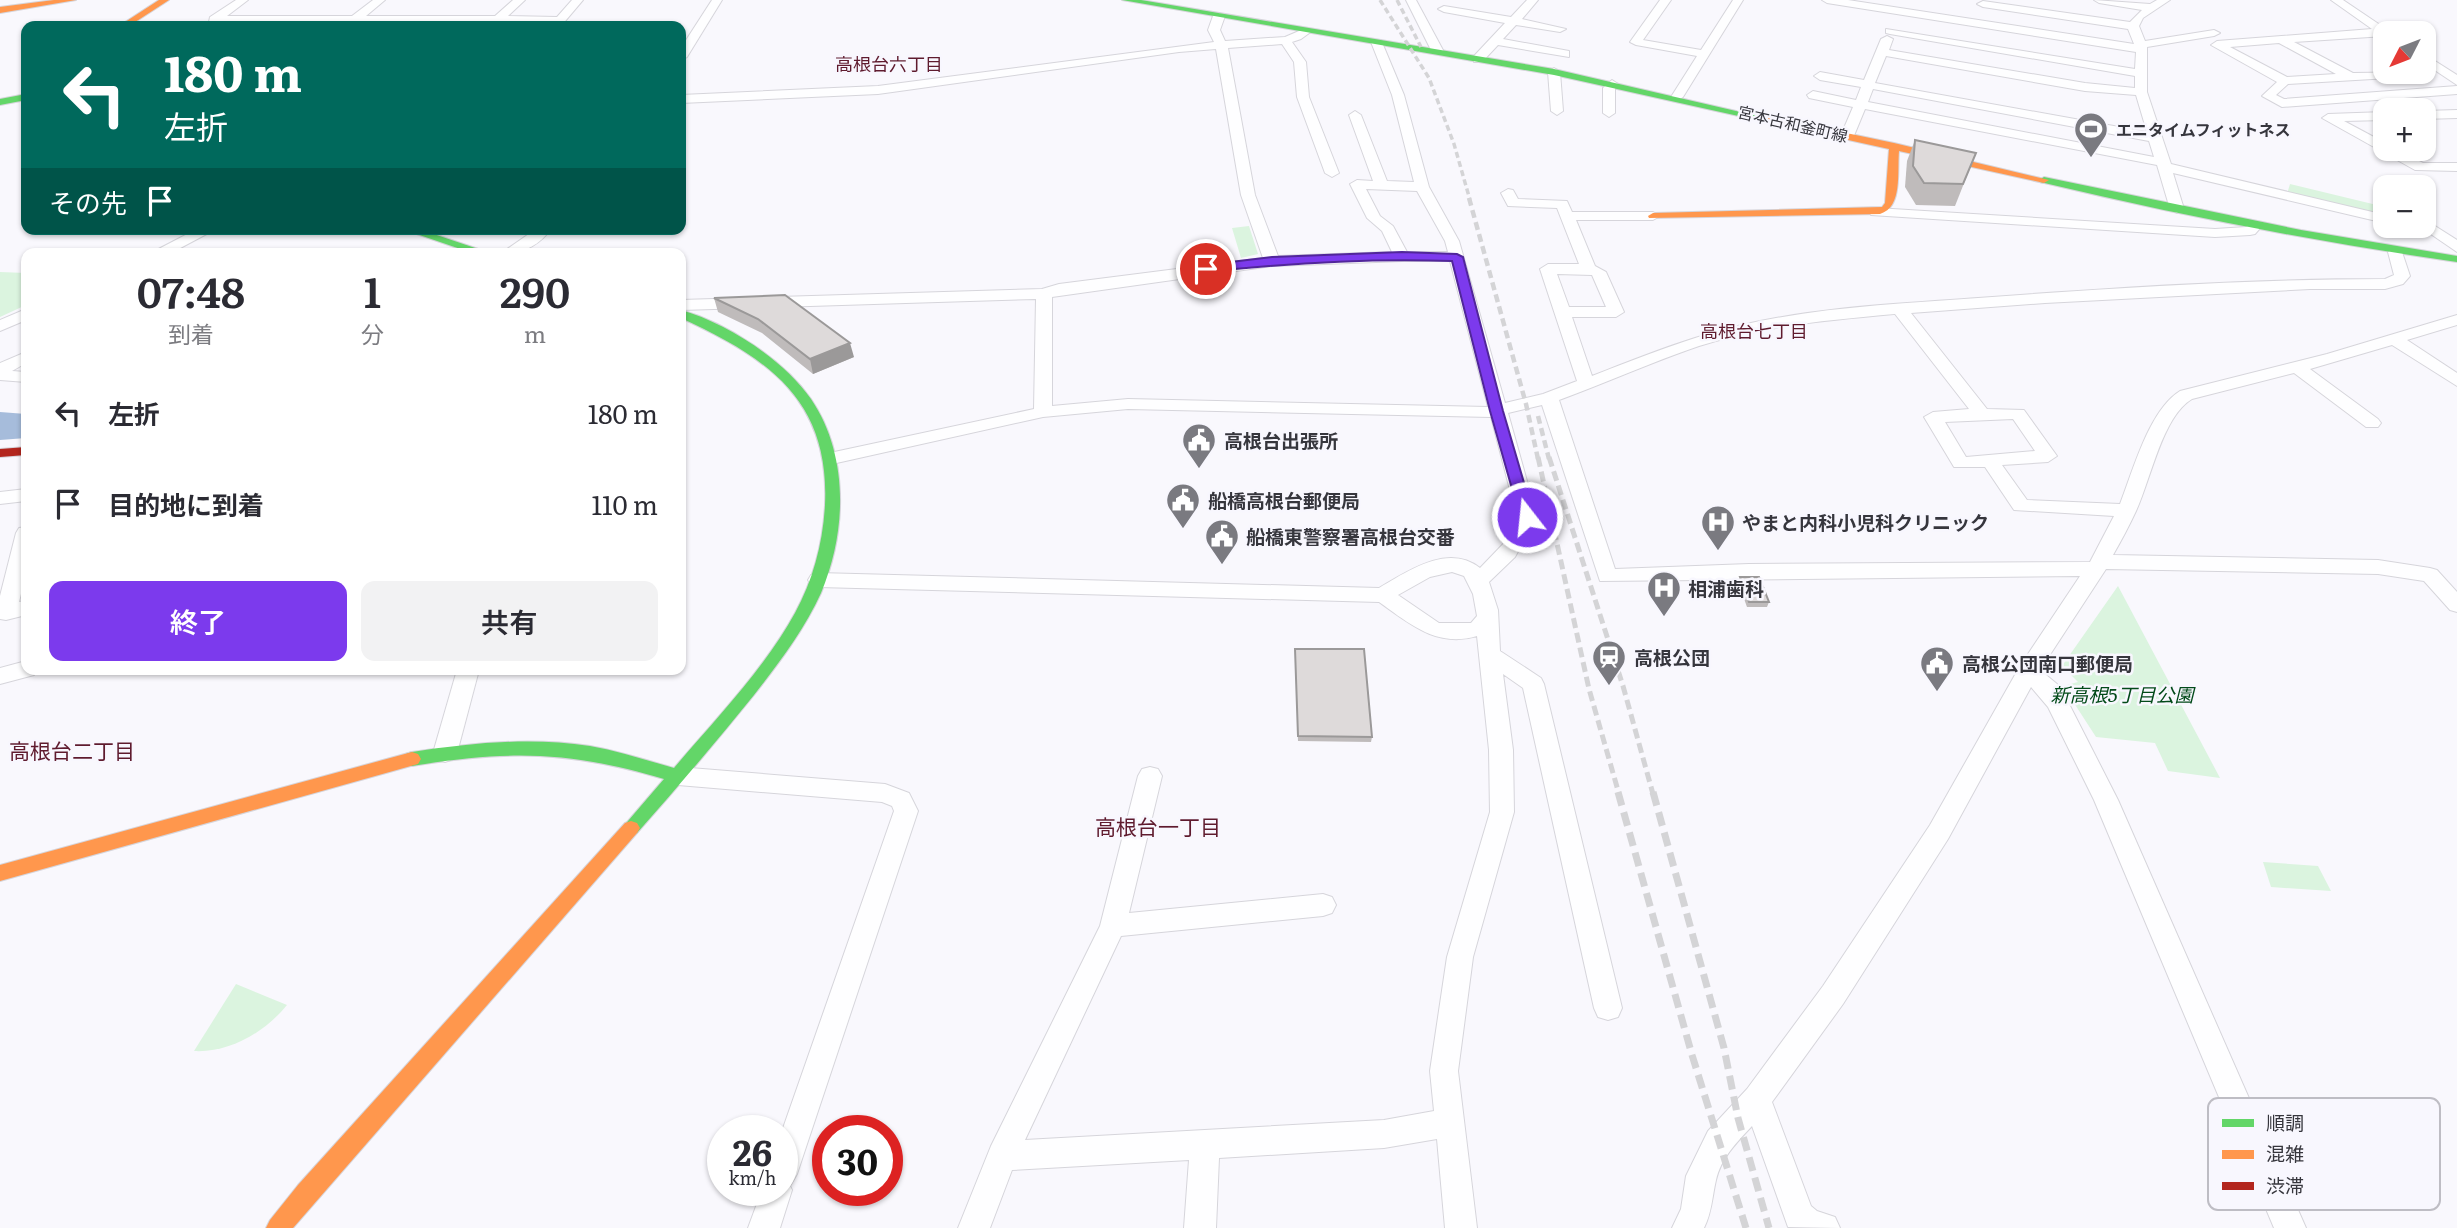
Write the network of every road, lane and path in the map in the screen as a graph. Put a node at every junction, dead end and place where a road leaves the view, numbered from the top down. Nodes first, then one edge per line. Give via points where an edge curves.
1 (72, 0) edge
2 (165, 0) edge
3 (243, 0) edge
4 (380, 0) edge
5 (520, 0) edge
6 (578, 0) edge
7 (717, 0) edge
8 (1126, 0) edge
9 (1411, 0) edge
10 (1454, 0) edge
11 (1533, 0) edge
12 (1666, 0) edge
13 (1738, 0) edge
14 (1827, 0) edge
15 (1934, 0) edge
16 (2099, 0) edge
17 (2165, 0) edge
18 (2336, 0) edge
19 (1984, 2) edge
20 (1881, 4) edge
21 (2153, 8) junction
22 (1444, 9) junction
23 (0, 10) edge
24 (1898, 11) junction
25 (1219, 16) junction
26 (1927, 16) junction
27 (131, 21) edge
28 (212, 21) edge
29 (354, 21) edge
30 (496, 21) edge
31 (559, 21) edge
32 (1513, 21) junction
33 (1980, 24) junction
34 (2373, 24) edge
35 (2133, 26) junction
36 (1425, 27) junction
37 (1560, 29) dead end
38 (2007, 29) junction
39 (1306, 31) junction
40 (1890, 32) junction
41 (2214, 33) dead end
42 (2373, 33) edge
43 (1285, 40) junction
44 (2282, 40) junction
45 (1494, 41) junction
46 (1377, 42) junction
47 (1221, 44) junction
48 (2142, 47) junction
49 (686, 49) edge
50 (2002, 50) junction
51 (1438, 52) junction
52 (1881, 52) junction
53 (1565, 54) dead end
54 (1704, 54) junction
55 (1478, 59) junction
56 (2436, 66) edge
57 (2442, 70) junction
58 (2457, 70) edge
59 (2436, 71) edge
60 (1554, 72) junction
61 (1996, 72) junction
62 (2140, 73) junction
63 (2373, 75) edge
64 (1820, 76) dead end
65 (2351, 77) junction
66 (2285, 81) junction
67 (2457, 81) edge
68 (1612, 84) junction
69 (1868, 85) junction
70 (2457, 90) edge
71 (2141, 92) junction
72 (2383, 94) junction
73 (1813, 95) dead end
74 (1677, 97) junction
75 (21, 98) edge
76 (686, 99) edge
77 (0, 102) edge
78 (1861, 104) junction
79 (1557, 111) dead end
80 (1609, 113) dead end
81 (1355, 114) dead end
82 (2457, 114) edge
83 (2058, 115) junction
84 (2436, 115) edge
85 (2373, 116) edge
86 (1849, 133) junction
87 (2156, 138) junction
88 (2053, 141) junction
89 (2373, 142) edge
90 (1894, 146) junction
91 (2409, 161) edge
92 (2166, 165) junction
93 (2457, 167) edge
94 (1332, 173) dead end
95 (1381, 184) junction
96 (1422, 187) junction
97 (1508, 192) dead end
98 (2177, 209) junction
99 (1876, 212) junction
100 (1568, 216) junction
101 (1653, 216) joint
102 (2373, 216) edge
103 (2255, 226) junction
104 (2436, 232) edge
105 (196, 235) edge
106 (426, 235) edge
107 (539, 235) edge
108 (2457, 247) edge
109 (169, 248) edge
110 (469, 248) edge
111 (518, 248) edge
112 (2396, 252) junction
113 (1402, 256) junction
114 (1457, 257) junction
115 (2457, 259) edge
116 (1272, 261) junction
117 (1589, 270) junction
118 (1044, 294) junction
119 (686, 305) edge
120 (1899, 309) junction
121 (1563, 312) junction
122 (21, 316) edge
123 (686, 316) edge
124 (2457, 320) edge
125 (0, 326) edge
126 (2397, 341) junction
127 (21, 360) edge
128 (2298, 368) junction
129 (0, 372) edge
130 (21, 376) edge
131 (2457, 381) edge
132 (1586, 384) junction
133 (1549, 398) junction
134 (1496, 411) junction
135 (1043, 412) junction
136 (1982, 414) junction
137 (2372, 424) dead end
138 (21, 451) edge
139 (0, 453) edge
140 (832, 458) junction
141 (1990, 461) junction
142 (21, 496) edge
143 (0, 498) edge
144 (2127, 510) junction
145 (21, 553) edge
146 (2098, 565) junction
147 (1474, 575) junction
148 (818, 580) junction
149 (1391, 590) junction
150 (2457, 605) edge
151 (21, 608) edge
152 (1486, 622) junction
153 (1491, 655) junction
154 (21, 670) edge
155 (2028, 673) junction
156 (467, 675) edge
157 (0, 676) edge
158 (445, 753) junction
159 (678, 776) junction
160 (1150, 776) dead end
161 (0, 873) edge
162 (1322, 905) dead end
163 (1114, 926) junction
164 (1608, 1009) dead end
165 (2234, 1098) edge
166 (1757, 1099) junction
167 (1451, 1122) junction
168 (798, 1128) edge
169 (1205, 1144) junction
170 (1002, 1156) junction
171 (772, 1206) edge
172 (2282, 1210) edge
173 (278, 1228) edge
174 (764, 1228) edge
175 (974, 1228) edge
176 (1200, 1228) edge
177 (1461, 1228) edge
178 (1688, 1228) edge
179 (1824, 1228) edge
180 (2290, 1228) edge

1 - 23 street
2 - 27 street
3 - 28 street
4 - 29 street
5 - 30 street
6 - 31 street
7 - 49 street
8 - 25 street, 宮本古和釜町線
9 - 36 street
10 - 22 street
11 - 32 street
12 - 54 street via 1636,42
13 - 54 street
14 - 20 street
15 - 26 street
16 - 21 street
17 - 21 street
18 - 34 street
19 - 33 street
19 - 35 street
20 - 24 street
21 - 35 street
22 - 32 street
22 - 36 street
24 - 26 street
24 - 40 street
25 - 39 street, 宮本古和釜町線
25 - 47 street via 1214,30
26 - 33 street
32 - 37 street
32 - 45 street
33 - 38 street
35 - 48 street
36 - 51 street
38 - 48 street
38 - 50 street
39 - 43 street
39 - 46 street, 宮本古和釜町線
40 - 50 street
40 - 52 street
41 - 48 street
42 - 44 street
43 - 47 street
43 - 94 street via 1300,62 1303,97
44 - 65 street
44 - 66 street via 2217,45
45 - 53 street
45 - 55 street
46 - 51 street, 宮本古和釜町線
46 - 96 street via 1398,95
47 - 76 street via 878,90
47 - 116 street via 1248,195
48 - 62 street
50 - 61 street
50 - 62 street
51 - 55 street, 宮本古和釜町線
52 - 61 street
52 - 69 street
54 - 74 street
55 - 60 street, 宮本古和釜町線
56 - 57 street
57 - 58 street
57 - 59 street
57 - 67 street
60 - 68 street, 宮本古和釜町線
60 - 79 street
61 - 71 street
62 - 71 street
63 - 65 street
64 - 69 street
65 - 66 street
65 - 72 street
66 - 72 street via 2268,96 2282,103
68 - 74 street, 宮本古和釜町線
68 - 80 street
69 - 78 street
69 - 83 street
70 - 72 street
71 - 87 street
73 - 78 street
74 - 86 street, 宮本古和釜町線
75 - 77 street
78 - 86 street
78 - 88 street
81 - 95 street
82 - 84 street
83 - 87 street
83 - 88 street
85 - 89 street via 2328,118
86 - 90 street, 宮本古和釜町線
87 - 92 street
88 - 92 street
90 - 98 street, 宮本古和釜町線
90 - 99 street via 1890,203
91 - 93 street via 2420,167
92 - 98 street
92 - 102 street
95 - 96 street
95 - 113 street via 1357,184 1374,218 1388,229
96 - 114 street
97 - 100 street via 1513,203 1562,204
98 - 103 street, 宮本古和釜町線
99 - 101 street
99 - 103 street via 2204,233 2250,231
100 - 101 street
100 - 117 street
103 - 112 street, 宮本古和釜町線
104 - 108 street
105 - 109 street
106 - 110 street
107 - 111 street
112 - 115 street, 宮本古和釜町線
112 - 120 street via 2402,276 2385,284
113 - 114 street
113 - 116 street
114 - 134 street
116 - 118 street
117 - 121 street via 1548,269
117 - 121 street via 1598,272 1615,312
118 - 119 street
118 - 135 street
120 - 132 street via 1794,319 1716,336
120 - 136 street
121 - 132 street
122 - 125 street
123 - 140 street via 729,335 777,370 816,417
124 - 126 street
126 - 128 street
126 - 131 street
127 - 129 street
128 - 137 street
128 - 144 street via 2176,401
129 - 130 street
132 - 133 street
133 - 134 street
133 - 146 street via 1608,576
134 - 135 street via 1128,404
134 - 147 street via 1527,517 1507,556
135 - 140 street
136 - 141 street via 1933,417 1961,463
136 - 141 street via 2018,414 2048,456
138 - 139 street
140 - 148 street via 833,508
141 - 144 street via 2021,506
142 - 143 street
144 - 146 street
145 - 151 street via 6,612
146 - 150 street via 2378,567 2430,575
146 - 155 street
147 - 149 street via 1451,565 1422,570
147 - 152 street via 1488,615
148 - 149 street
148 - 159 street via 783,645
149 - 152 street via 1408,611 1437,630 1468,631
152 - 153 street
153 - 164 street via 1533,684
153 - 167 street via 1502,812 1460,957 1444,1072
154 - 157 street
155 - 165 street via 2058,704 2106,800
155 - 166 street via 1939,832
156 - 158 street
158 - 159 street via 520,749 588,753
158 - 161 street via 398,762
159 - 168 street via 885,793 901,800 906,811
159 - 173 street
160 - 163 street
162 - 163 street
163 - 170 street
166 - 178 street via 1718,1141 1701,1176 1696,1211
166 - 179 street via 1799,1216 1810,1226
167 - 169 street via 1384,1134
167 - 177 street
169 - 170 street
169 - 176 street
170 - 175 street
171 - 174 street
172 - 180 street

